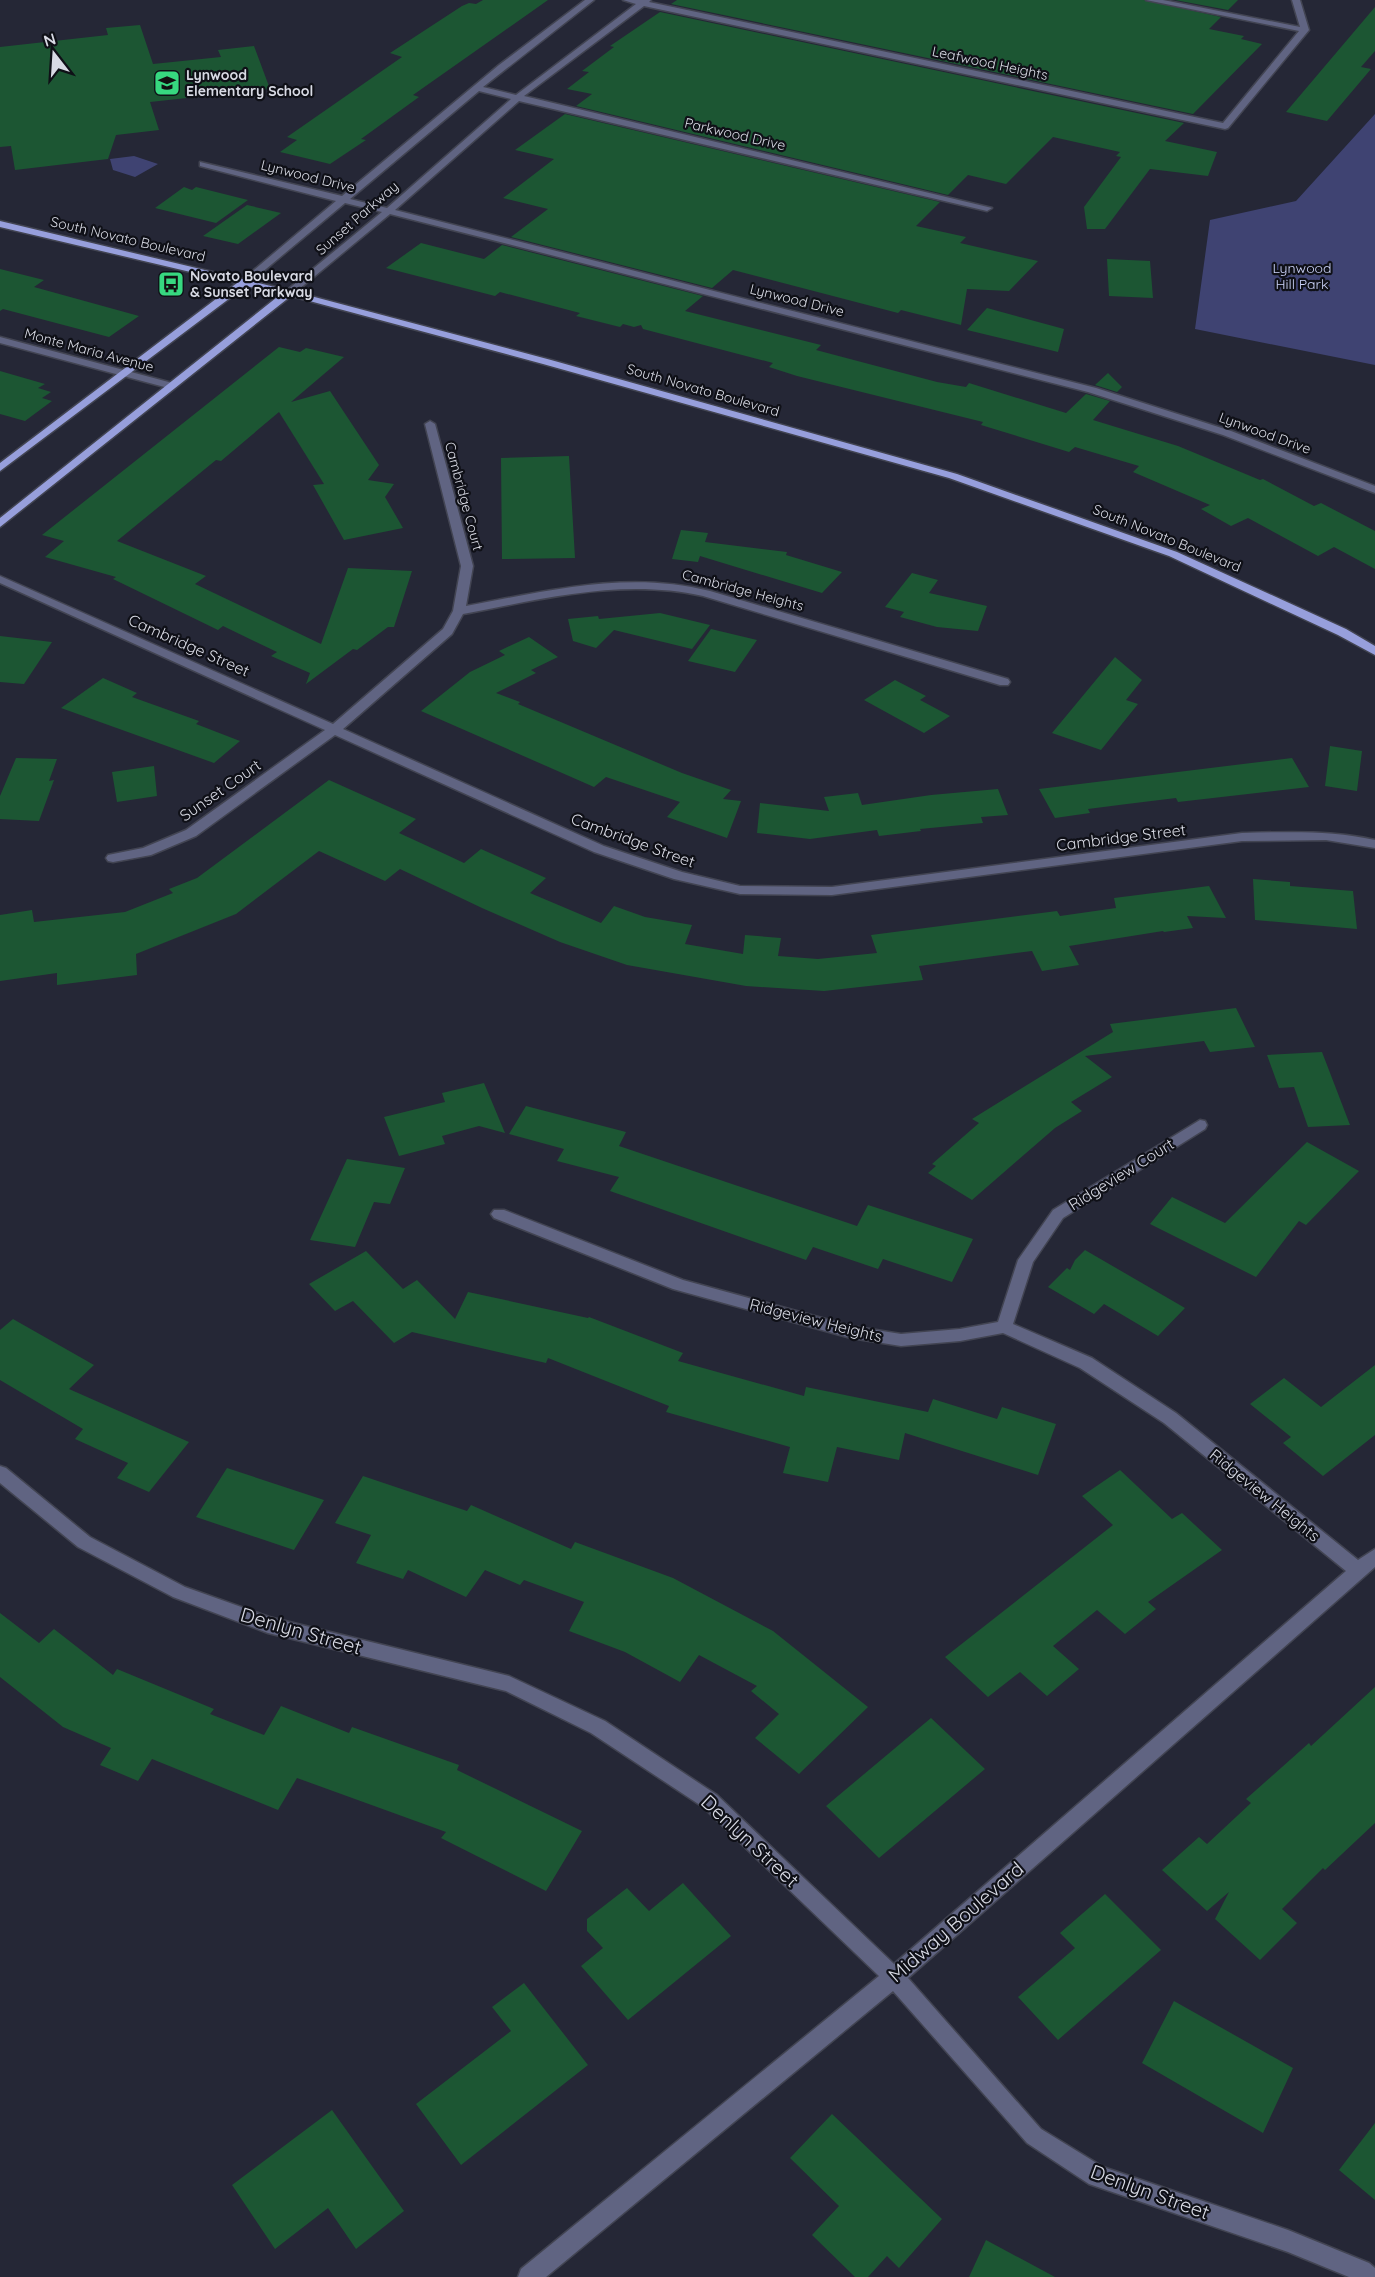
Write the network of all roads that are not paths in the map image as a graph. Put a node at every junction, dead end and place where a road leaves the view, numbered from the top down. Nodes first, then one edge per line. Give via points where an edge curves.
1 (590, 0) edge
2 (627, 0) edge
3 (1150, 0) edge
4 (1296, 0) edge
5 (645, 2) edge
6 (1305, 30) junction
7 (477, 88) junction
8 (518, 97) junction
9 (203, 164) dead end
10 (345, 199) junction
11 (987, 208) dead end
12 (390, 210) junction
13 (0, 224) edge
14 (245, 282) junction
15 (290, 293) junction
16 (0, 340) edge
17 (125, 373) junction
18 (172, 386) junction
19 (430, 424) dead end
20 (0, 468) edge
21 (1375, 490) edge
22 (0, 524) edge
23 (0, 579) edge
24 (459, 611) junction
25 (1375, 651) edge
26 (1004, 682) dead end
27 (336, 728) junction
28 (1375, 844) edge
29 (113, 858) dead end
30 (1200, 1125) dead end
31 (499, 1214) dead end
32 (1004, 1327) junction
33 (0, 1473) edge
34 (1375, 1556) edge
35 (1358, 1569) junction
36 (894, 1977) junction
37 (529, 2277) edge
38 (1369, 2277) edge

1 - 7 street, Sunset Parkway
2 - 5 street, Leafwood Heights
3 - 6 street
4 - 6 street
5 - 6 street, Leafwood Heights via 1225,126
5 - 8 street, Sunset Parkway
7 - 8 street, Parkwood Drive
7 - 10 street, Sunset Parkway
8 - 11 street, Parkwood Drive
8 - 12 street, Sunset Parkway
9 - 10 street, Lynwood Drive
10 - 12 street, Lynwood Drive
10 - 14 street, Sunset Parkway
12 - 15 street, Sunset Parkway
12 - 21 street, Lynwood Drive via 1092,390 1227,433
13 - 14 main road, South Novato Boulevard
14 - 15 main road, South Novato Boulevard
14 - 17 main road, Sunset Parkway
15 - 18 main road, Sunset Parkway
15 - 25 main road, South Novato Boulevard via 953,476 1173,554
16 - 17 street, Monte Maria Avenue
17 - 18 street, Monte Maria Avenue
17 - 20 main road, Sunset Parkway
18 - 22 main road, Sunset Parkway
19 - 24 street, Cambridge Court via 467,566
23 - 27 street, Cambridge Street
24 - 26 street, Cambridge Heights via 575,590 666,585 706,593
24 - 27 street via 448,632
27 - 28 street, Cambridge Street via 599,849 679,876 740,890 832,891 1242,837 1309,835
27 - 29 street, Sunset Court via 191,833 146,852
30 - 32 street, Ridgeview Court via 1058,1214 1026,1260
31 - 32 street, Ridgeview Heights via 679,1285 851,1332 901,1340
32 - 35 street, Ridgeview Heights via 1086,1363 1170,1418
33 - 36 street, Denlyn Street via 84,1542 179,1592 268,1625 509,1684 598,1727 710,1801
34 - 35 street, Midway Boulevard
35 - 36 street, Midway Boulevard
36 - 37 street, Midway Boulevard
36 - 38 street, Denlyn Street via 1034,2136 1079,2165 1097,2176 1288,2241

